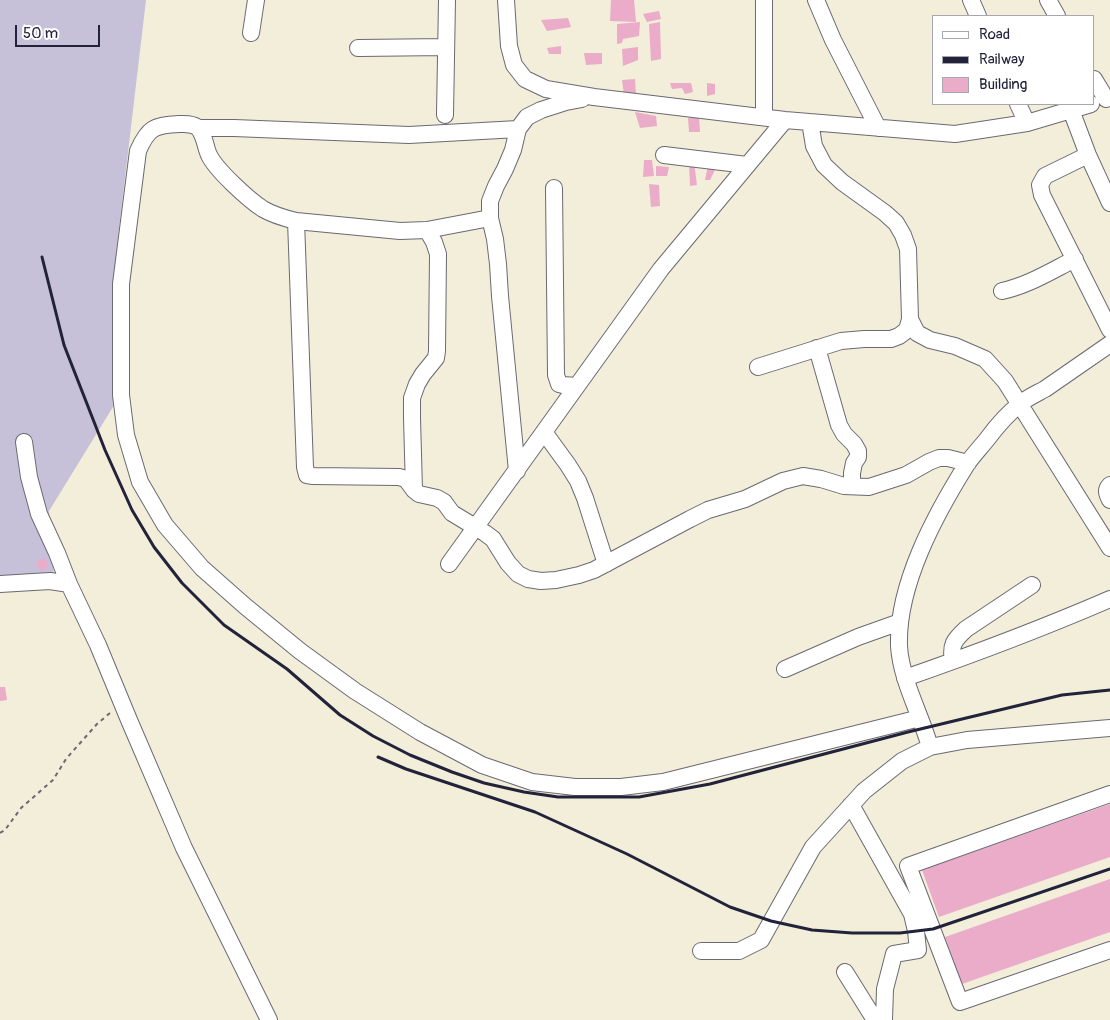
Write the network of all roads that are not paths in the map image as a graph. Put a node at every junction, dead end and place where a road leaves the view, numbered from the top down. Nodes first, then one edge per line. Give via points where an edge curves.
1 (256, 0) edge
2 (447, 0) edge
3 (506, 0) edge
4 (764, 0) edge
5 (816, 0) edge
6 (971, 0) edge
7 (1048, 0) edge
8 (978, 15) edge
9 (1056, 15) edge
10 (251, 33) dead end
11 (446, 47) junction
12 (358, 48) dead end
13 (1095, 83) edge
14 (594, 97) junction
15 (1100, 101) edge
16 (1018, 105) edge
17 (1087, 105) edge
18 (1071, 110) junction
19 (445, 115) dead end
20 (764, 117) junction
21 (784, 120) junction
22 (810, 122) junction
23 (1027, 123) junction
24 (198, 128) junction
25 (878, 128) junction
26 (518, 129) junction
27 (664, 155) dead end
28 (1088, 155) junction
29 (747, 165) junction
30 (554, 188) dead end
31 (1110, 203) edge
32 (490, 218) junction
33 (296, 220) junction
34 (427, 230) junction
35 (1075, 259) junction
36 (1002, 291) dead end
37 (910, 319) junction
38 (1110, 330) edge
39 (1110, 344) edge
40 (817, 348) junction
41 (758, 367) dead end
42 (577, 386) junction
43 (1019, 404) junction
44 (544, 432) junction
45 (24, 442) dead end
46 (968, 463) junction
47 (517, 471) junction
48 (1110, 485) edge
49 (852, 486) junction
50 (414, 490) junction
51 (1110, 500) edge
52 (475, 527) junction
53 (1110, 548) edge
54 (449, 564) dead end
55 (606, 564) junction
56 (0, 584) edge
57 (69, 584) junction
58 (1032, 585) dead end
59 (1110, 599) edge
60 (900, 622) junction
61 (953, 661) junction
62 (785, 669) dead end
63 (905, 678) junction
64 (920, 718) junction
65 (1110, 728) edge
66 (930, 748) junction
67 (1110, 794) edge
68 (851, 806) junction
69 (1110, 950) edge
70 (701, 951) dead end
71 (845, 972) dead end
72 (269, 1020) edge
73 (875, 1020) edge
74 (884, 1020) edge

1 - 10 street
2 - 11 street
3 - 14 street via 509,46 514,65 525,79 546,89
4 - 20 street
5 - 25 street
6 - 8 street
7 - 9 street
11 - 12 street
11 - 19 street
13 - 15 street
14 - 20 street
14 - 26 street via 541,110 527,117
16 - 23 street
17 - 18 street
18 - 23 street
18 - 28 street
20 - 21 street
21 - 22 street
21 - 29 street
22 - 25 street
22 - 37 street via 814,146 824,165 885,213 903,235 908,249
23 - 25 street via 955,134
24 - 26 street via 409,135
24 - 33 street via 217,168 264,209 282,218
24 - 64 street via 190,124 164,124 144,137 138,151 121,284 120,395 126,436 140,482 165,525 202,568 300,651 355,691 482,766 532,782 575,787 621,788 663,782
26 - 32 street via 506,170 490,201
27 - 29 street
28 - 31 street
28 - 35 street via 1045,176 1040,185
29 - 42 street via 661,269
30 - 42 street via 556,375 559,384
32 - 34 street
32 - 47 street via 498,264
33 - 34 street via 400,231
33 - 50 street via 307,475 399,477 406,479
34 - 50 street via 438,254 437,350 436,358 417,384 412,398
35 - 36 street via 1031,282
35 - 38 street
37 - 40 street via 907,330 891,339 841,341
37 - 43 street via 917,333 930,340 985,359 1005,381
39 - 43 street
40 - 41 street
40 - 49 street via 840,424 858,451
42 - 44 street
43 - 46 street
43 - 53 street
44 - 47 street
44 - 55 street via 578,481
45 - 57 street via 39,514
46 - 49 street via 939,458 891,481 869,487
46 - 60 street via 920,550
47 - 52 street
48 - 51 street via 1106,493
49 - 55 street via 803,476 783,480 745,499 690,518
50 - 52 street via 444,502 452,514
52 - 54 street
52 - 55 street via 493,539 508,563 528,579 556,580
56 - 57 street via 50,581
57 - 72 street via 184,848
58 - 61 street via 958,636 951,652
59 - 61 street
60 - 62 street
60 - 63 street
61 - 63 street
63 - 64 street
64 - 66 street
65 - 66 street via 967,740
66 - 68 street via 902,761 864,791
67 - 69 street via 908,866 960,1002
68 - 70 street via 813,846 761,940 739,951
68 - 74 street via 912,914 916,931 918,950 894,954 886,989
71 - 73 street

